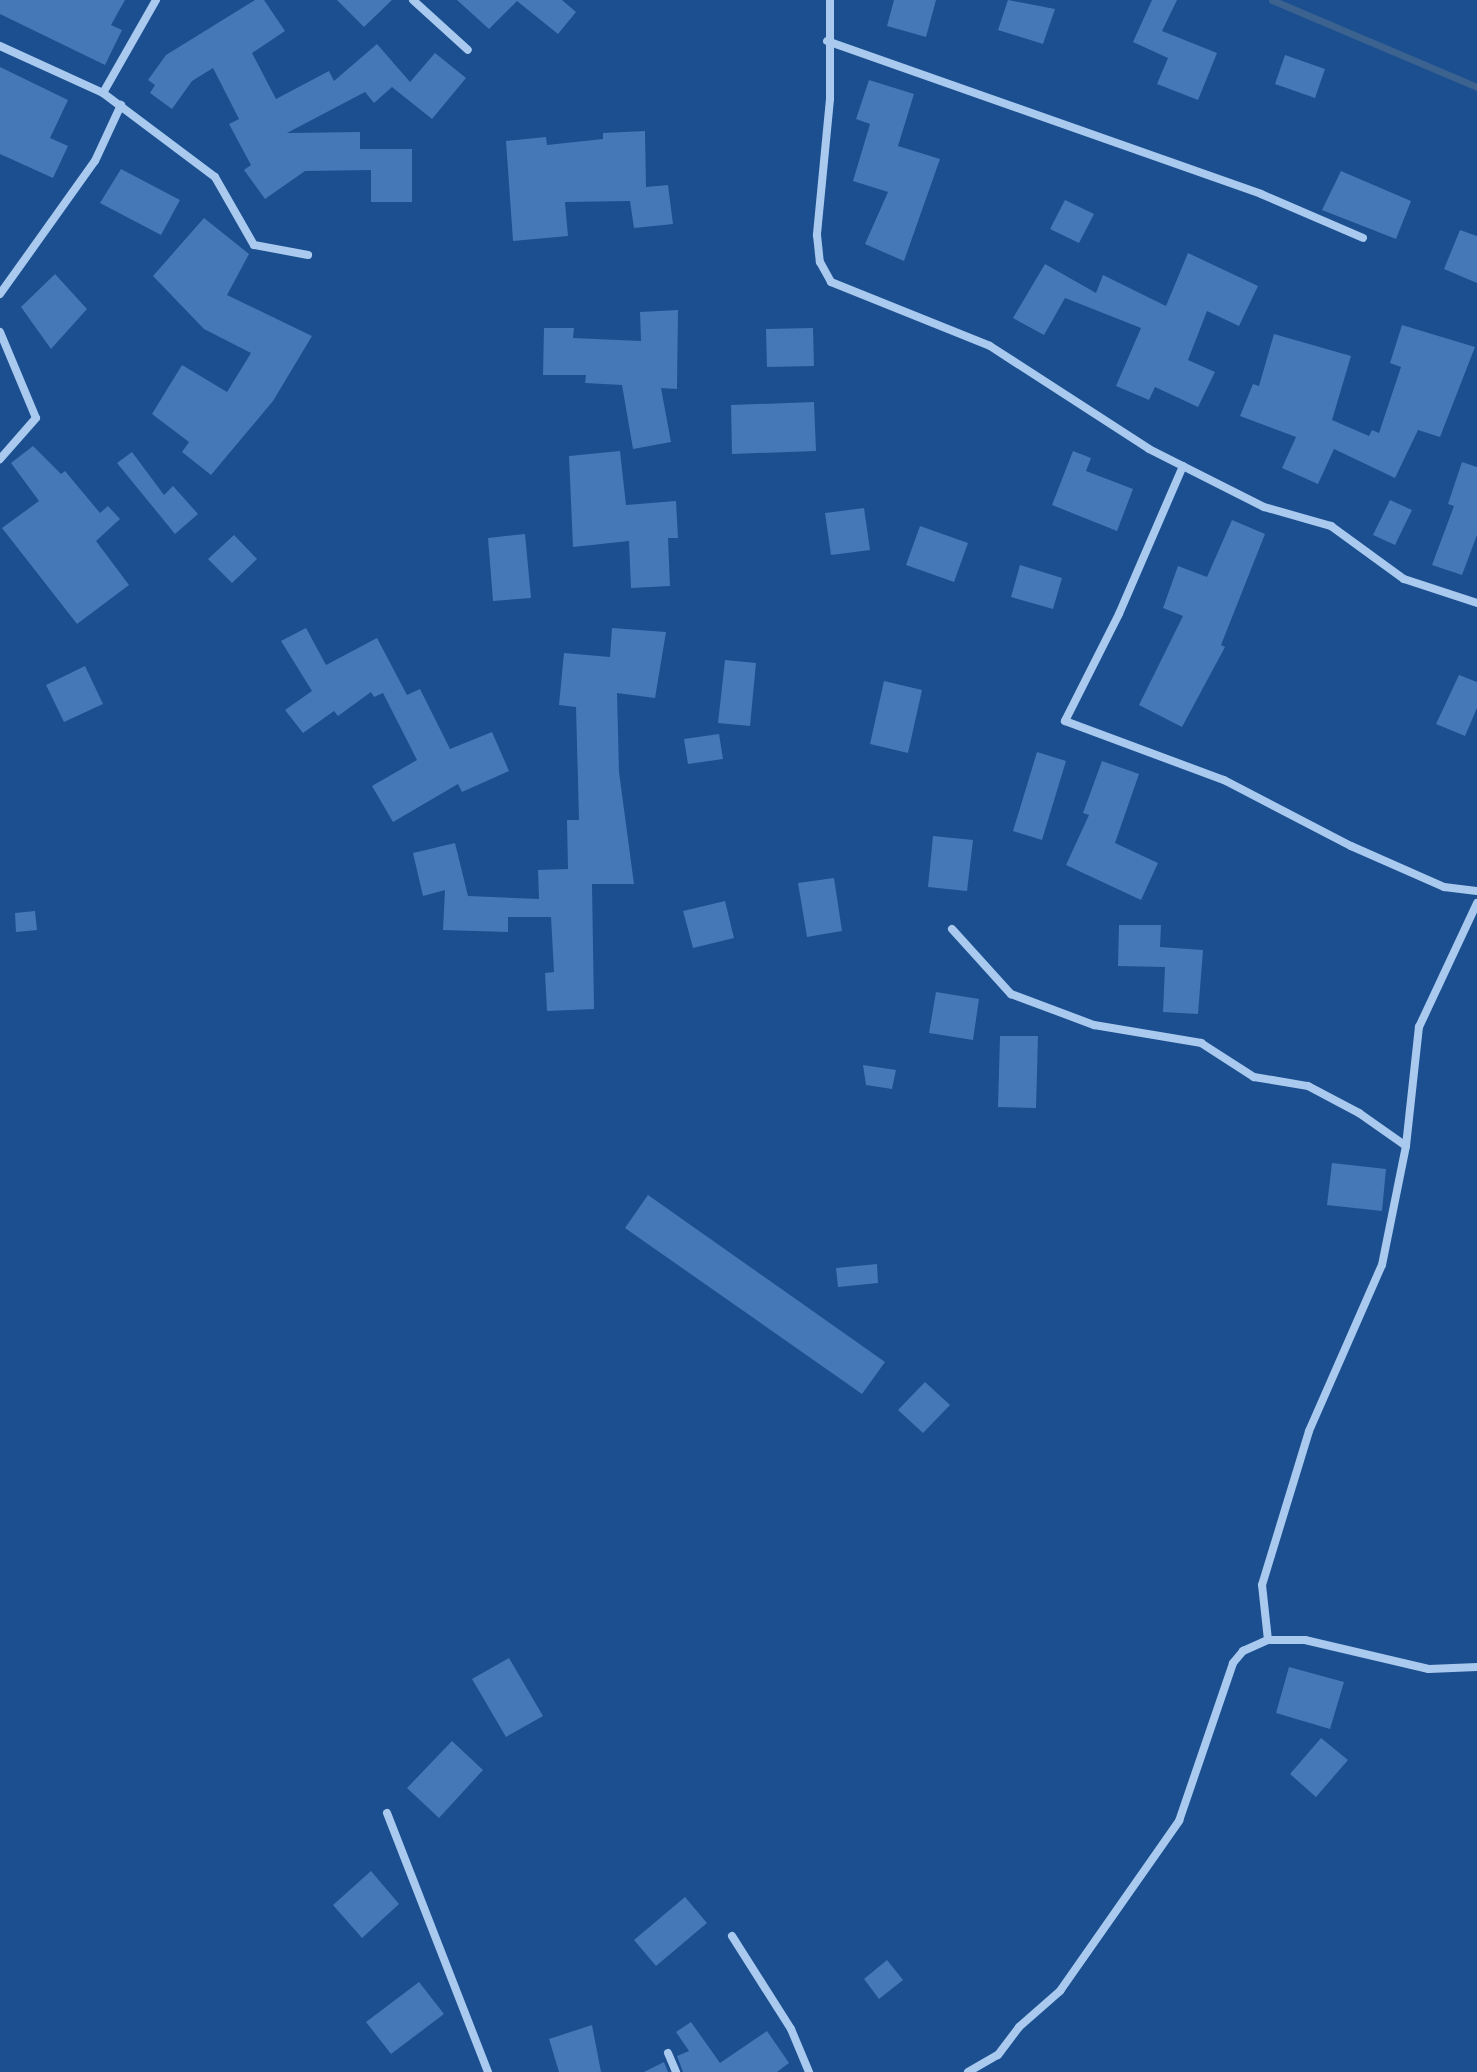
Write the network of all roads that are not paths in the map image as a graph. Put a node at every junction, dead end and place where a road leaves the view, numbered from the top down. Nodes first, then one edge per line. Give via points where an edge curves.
1 (156, 0) edge
2 (413, 0) edge
3 (830, 0) edge
4 (827, 41) junction
5 (0, 46) edge
6 (468, 50) dead end
7 (103, 93) junction
8 (121, 105) junction
9 (1363, 238) dead end
10 (308, 255) dead end
11 (0, 294) edge
12 (0, 332) edge
13 (0, 459) edge
14 (1183, 466) junction
15 (1477, 603) edge
16 (1477, 891) edge
17 (1477, 903) edge
18 (952, 929) dead end
19 (1406, 1146) junction
20 (1268, 1640) junction
21 (1477, 1667) edge
22 (387, 1813) dead end
23 (732, 1936) dead end
24 (668, 2053) dead end
25 (488, 2072) edge
26 (676, 2072) edge
27 (809, 2072) edge
28 (968, 2072) edge

1 - 7 street
2 - 6 street
3 - 4 street
4 - 9 street via 1261,194
4 - 14 street via 830,99 817,235 820,262 831,282 990,346
5 - 7 street
7 - 8 street
8 - 10 street via 215,177 254,245
8 - 11 street via 95,161
12 - 13 street via 36,418
14 - 15 street via 1264,507 1331,526 1404,579
14 - 16 street via 1119,614 1065,721 1224,780 1444,887
17 - 19 street via 1419,1027
18 - 19 street via 1011,994 1094,1025 1201,1043 1254,1077 1308,1086
19 - 20 street via 1382,1265 1309,1431 1262,1585
20 - 21 street via 1305,1640 1429,1669
20 - 28 street via 1243,1651 1233,1663 1179,1821 1119,1912 1060,1991 1019,2027 998,2055
22 - 25 street
23 - 27 street via 791,2029
24 - 26 street

